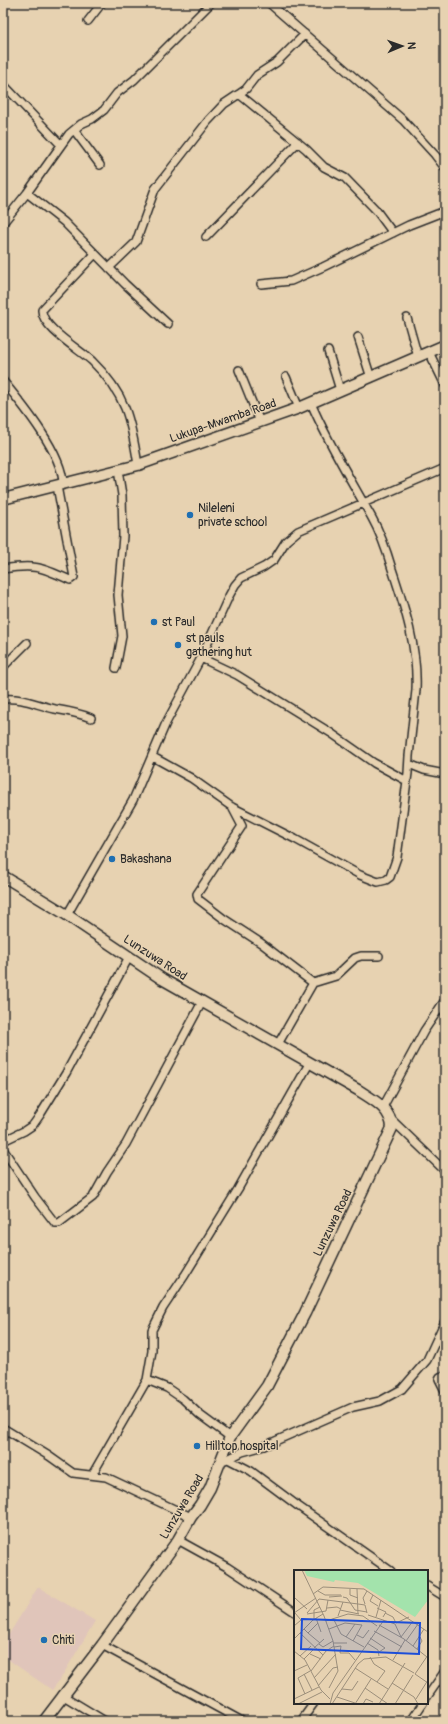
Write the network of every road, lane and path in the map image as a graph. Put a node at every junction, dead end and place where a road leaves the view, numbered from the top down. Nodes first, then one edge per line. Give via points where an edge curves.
1 (102, 3) edge
2 (211, 3) edge
3 (269, 3) edge
4 (88, 21) dead end
5 (305, 34) junction
6 (3, 84) edge
7 (239, 94) junction
8 (74, 130) junction
9 (298, 142) junction
10 (61, 145) junction
11 (100, 165) dead end
12 (445, 168) edge
13 (27, 193) junction
14 (445, 211) edge
15 (3, 223) edge
16 (393, 233) junction
17 (206, 237) dead end
18 (95, 254) junction
19 (109, 268) junction
20 (261, 284) dead end
21 (407, 318) dead end
22 (168, 324) dead end
23 (358, 337) dead end
24 (445, 345) edge
25 (328, 351) dead end
26 (429, 352) junction
27 (418, 357) junction
28 (239, 370) dead end
29 (286, 377) dead end
30 (371, 378) junction
31 (3, 381) edge
32 (445, 385) edge
33 (340, 390) junction
34 (311, 403) junction
35 (299, 408) junction
36 (260, 422) junction
37 (138, 465) junction
38 (445, 468) edge
39 (118, 470) junction
40 (60, 485) junction
41 (3, 499) edge
42 (362, 503) junction
43 (3, 569) edge
44 (27, 643) dead end
45 (201, 658) junction
46 (3, 667) edge
47 (116, 668) dead end
48 (3, 698) edge
49 (91, 718) dead end
50 (153, 757) junction
51 (409, 764) junction
52 (445, 774) edge
53 (407, 781) junction
54 (232, 807) junction
55 (3, 876) edge
56 (67, 915) junction
57 (378, 956) dead end
58 (129, 957) junction
59 (313, 983) junction
60 (445, 1000) edge
61 (202, 1002) junction
62 (278, 1044) junction
63 (310, 1062) junction
64 (383, 1107) junction
65 (392, 1120) junction
66 (3, 1141) edge
67 (3, 1149) edge
68 (445, 1170) edge
69 (445, 1321) edge
70 (445, 1375) edge
71 (147, 1380) junction
72 (445, 1391) edge
73 (3, 1428) edge
74 (230, 1437) junction
75 (224, 1460) junction
76 (92, 1475) junction
77 (192, 1516) junction
78 (178, 1540) junction
79 (391, 1570) edge
80 (428, 1587) edge
81 (445, 1597) edge
82 (294, 1611) edge
83 (102, 1645) junction
84 (445, 1671) edge
85 (62, 1695) junction
86 (428, 1696) edge
87 (313, 1704) edge
88 (422, 1704) edge
89 (44, 1721) edge
90 (105, 1721) edge
91 (242, 1721) edge
92 (301, 1721) edge
93 (411, 1721) edge

1 - 4 street
2 - 8 street via 134,80 117,93 104,110
3 - 5 street
5 - 7 street
5 - 12 street via 403,120
6 - 10 street
7 - 9 street
7 - 19 street via 224,104 208,121 155,189 136,242
8 - 10 street
8 - 11 street
9 - 16 street via 324,167 345,178 356,188
9 - 17 street
10 - 13 street
13 - 15 street
13 - 18 street via 64,222
14 - 16 street
16 - 20 street via 291,281
18 - 19 street
18 - 37 street via 42,310 42,314 48,324 104,374 122,399 132,427
19 - 22 street
21 - 27 street
23 - 30 street
24 - 26 street, Lukupa-Mwamba Road
25 - 33 street
26 - 27 street, Lukupa-Mwamba Road
26 - 32 street
27 - 30 street, Lukupa-Mwamba Road
28 - 36 street
29 - 35 street
30 - 33 street, Lukupa-Mwamba Road
31 - 40 street via 29,413 60,463 63,475
33 - 34 street, Lukupa-Mwamba Road
34 - 35 street, Lukupa-Mwamba Road
34 - 42 street
35 - 36 street, Lukupa-Mwamba Road
36 - 37 street, Lukupa-Mwamba Road
37 - 39 street, Lukupa-Mwamba Road
38 - 42 street
39 - 40 street, Lukupa-Mwamba Road
39 - 47 street via 122,494 123,536 118,595 122,636
40 - 41 street, Lukupa-Mwamba Road
40 - 43 street via 74,578 70,580 37,566
42 - 45 street via 292,535 274,560 241,578 229,596
42 - 51 street via 387,552 412,636 417,674
44 - 46 street
45 - 50 street via 166,723
45 - 53 street via 237,675 331,733 374,763
48 - 49 street via 21,699
50 - 54 street via 191,778
50 - 56 street via 133,800
51 - 52 street
51 - 53 street
53 - 54 street via 395,867 390,877 378,882
54 - 59 street via 242,826 197,894 198,899
55 - 56 street, Lunzuwa Road
56 - 58 street, Lunzuwa Road
57 - 59 street via 355,958 336,976
58 - 61 street, Lunzuwa Road
58 - 66 street via 66,1073 40,1115 29,1128
59 - 62 street
60 - 64 street via 421,1036
61 - 62 street, Lunzuwa Road
61 - 67 street via 126,1144 87,1203 56,1223 46,1213
62 - 63 street, Lunzuwa Road
63 - 64 street, Lunzuwa Road
63 - 71 street via 238,1189 163,1308 152,1330 152,1351
64 - 65 street, Lunzuwa Road
65 - 68 street
65 - 74 street, Lunzuwa Road via 390,1136 267,1386
69 - 75 street via 427,1360 402,1389 380,1401 354,1407 264,1446
70 - 72 street via 439,1379
71 - 74 street via 167,1388
71 - 76 street
73 - 76 street via 73,1473
74 - 75 street, Lunzuwa Road
75 - 77 street, Lunzuwa Road
75 - 79 street via 251,1471
76 - 77 street via 116,1481 150,1499
77 - 78 street, Lunzuwa Road
78 - 82 street via 227,1567
78 - 83 street, Lunzuwa Road
80 - 81 street
83 - 85 street, Lunzuwa Road
83 - 91 street
84 - 86 street
85 - 89 street, Lunzuwa Road
85 - 90 street
87 - 92 street
88 - 93 street

